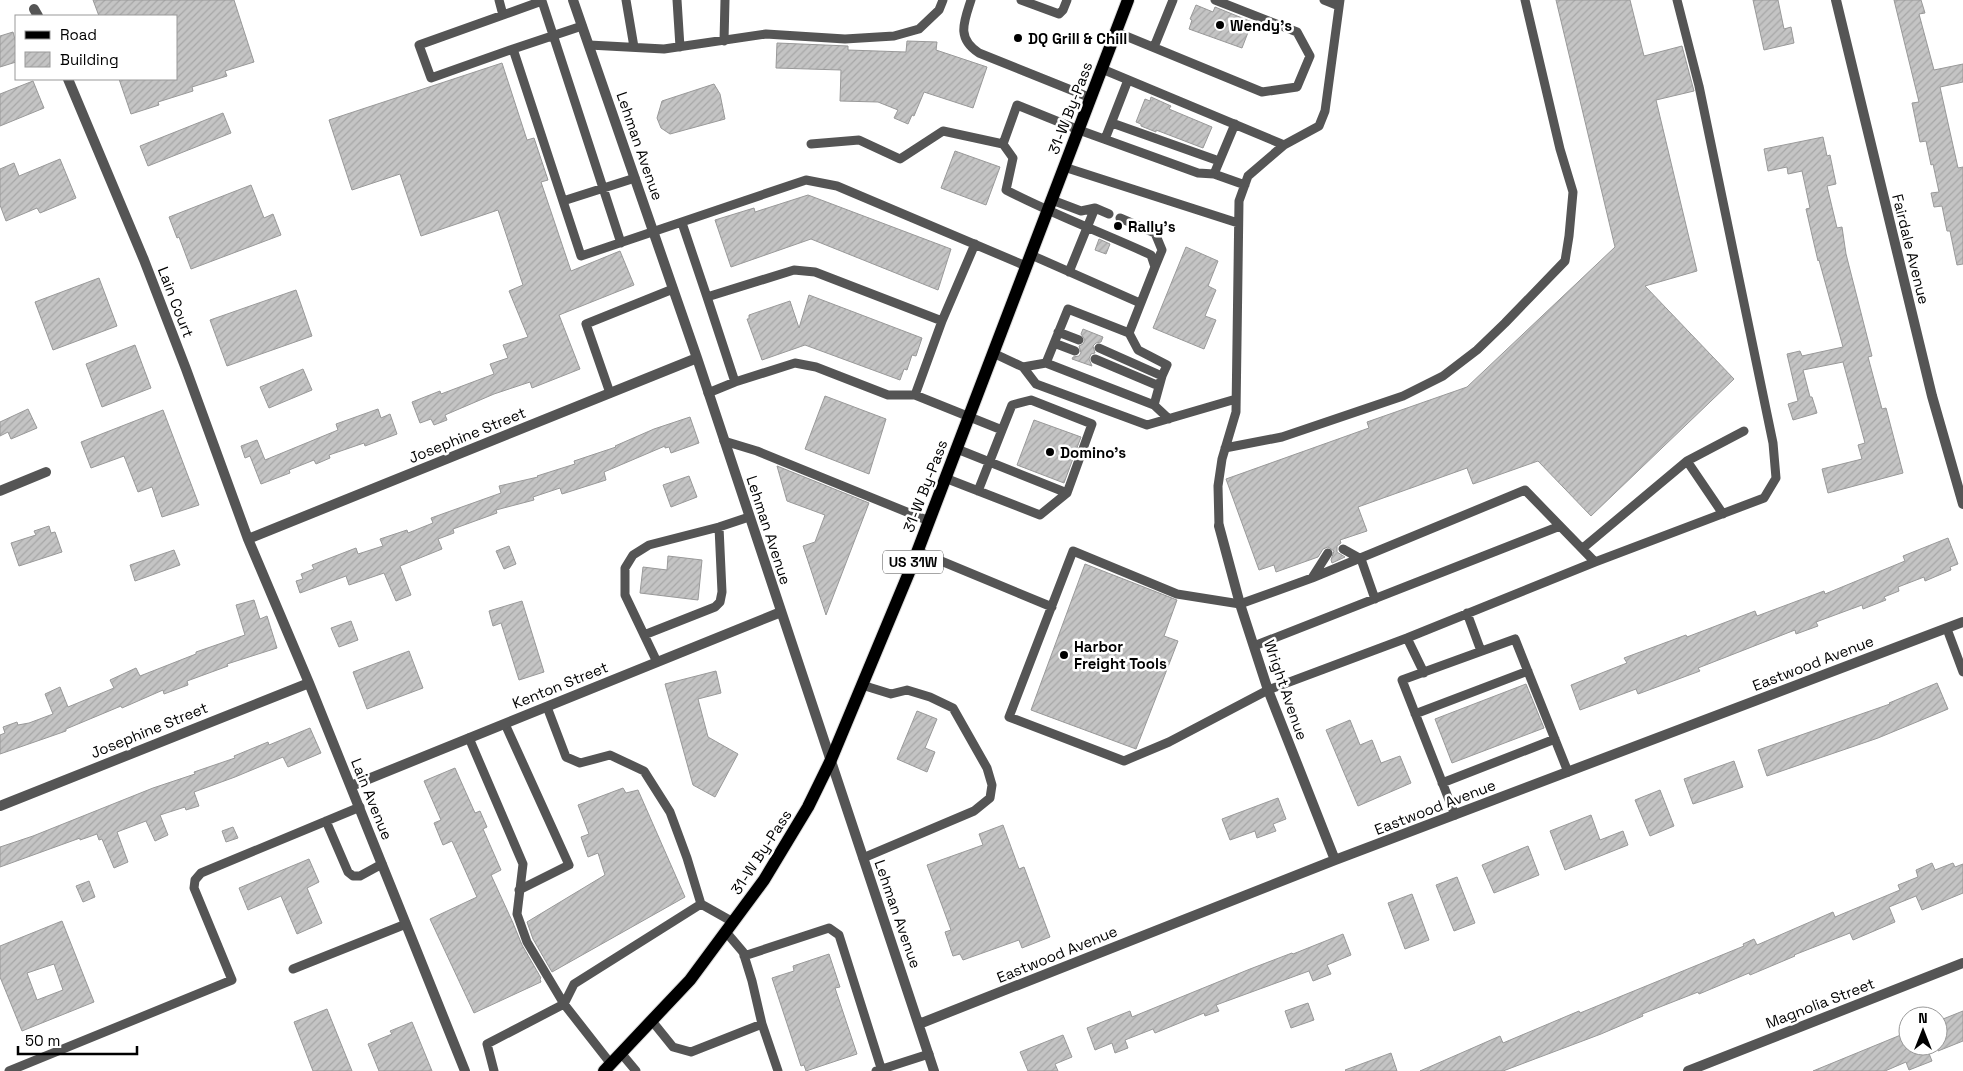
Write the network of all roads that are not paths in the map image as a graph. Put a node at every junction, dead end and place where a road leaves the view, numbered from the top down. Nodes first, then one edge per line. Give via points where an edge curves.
1 (499, 0) edge
2 (573, 0) edge
3 (626, 0) edge
4 (677, 0) edge
5 (725, 0) edge
6 (943, 0) edge
7 (972, 0) edge
8 (1021, 0) edge
9 (1067, 0) edge
10 (1128, 0) edge
11 (1173, 0) edge
12 (1215, 0) edge
13 (1324, 0) edge
14 (1525, 0) edge
15 (1677, 0) edge
16 (1836, 0) edge
17 (1339, 3) edge
18 (503, 15) junction
19 (582, 26) junction
20 (1116, 32) junction
21 (554, 36) junction
22 (724, 41) junction
23 (589, 45) junction
24 (680, 46) junction
25 (634, 47) junction
26 (1154, 47) junction
27 (513, 49) junction
28 (1102, 70) junction
29 (68, 80) edge
30 (1128, 80) junction
31 (1091, 98) junction
32 (1112, 123) junction
33 (1235, 124) junction
34 (1079, 130) junction
35 (1105, 140) junction
36 (811, 144) dead end
37 (1003, 144) junction
38 (1284, 145) junction
39 (1219, 161) junction
40 (1064, 167) junction
41 (1214, 174) junction
42 (636, 178) junction
43 (1245, 185) junction
44 (603, 188) junction
45 (563, 201) junction
46 (1050, 206) junction
47 (1095, 208) junction
48 (1109, 214) dead end
49 (1120, 218) dead end
50 (682, 223) junction
51 (1238, 223) junction
52 (1087, 228) junction
53 (654, 232) junction
54 (621, 243) junction
55 (975, 244) junction
56 (1029, 260) junction
57 (1155, 267) junction
58 (1069, 272) junction
59 (673, 289) junction
60 (707, 297) junction
61 (1140, 303) junction
62 (942, 321) junction
63 (1058, 332) junction
64 (1129, 333) junction
65 (1079, 340) dead end
66 (1054, 342) junction
67 (1099, 348) dead end
68 (1075, 351) dead end
69 (993, 353) junction
70 (696, 358) junction
71 (1095, 359) dead end
72 (1046, 363) junction
73 (1023, 367) junction
74 (1162, 376) junction
75 (735, 382) junction
76 (1036, 384) junction
77 (1159, 386) junction
78 (610, 393) junction
79 (708, 393) junction
80 (915, 395) junction
81 (1236, 399) junction
82 (1030, 400) junction
83 (1154, 405) junction
84 (969, 416) junction
85 (1169, 419) junction
86 (1002, 430) junction
87 (1744, 431) dead end
88 (724, 440) junction
89 (1225, 448) junction
90 (957, 449) junction
91 (1687, 461) junction
92 (989, 462) junction
93 (46, 472) dead end
94 (945, 478) junction
95 (0, 491) edge
96 (978, 491) junction
97 (1067, 493) junction
98 (1963, 504) edge
99 (1723, 514) junction
100 (749, 517) junction
101 (929, 521) junction
102 (1219, 526) joint
103 (1560, 526) junction
104 (719, 527) junction
105 (248, 539) junction
106 (1583, 548) junction
107 (1343, 549) dead end
108 (917, 551) junction
109 (1328, 553) dead end
110 (1361, 558) junction
111 (1595, 562) junction
112 (1312, 578) junction
113 (1375, 598) junction
114 (1240, 604) junction
115 (1052, 607) junction
116 (781, 612) junction
117 (1468, 613) junction
118 (1963, 622) edge
119 (1947, 628) junction
120 (644, 635) junction
121 (1408, 638) junction
122 (1254, 646) junction
123 (1481, 651) junction
124 (657, 662) junction
125 (1528, 671) junction
126 (1424, 672) junction
127 (1963, 672) edge
128 (309, 683) junction
129 (862, 686) junction
130 (1268, 690) junction
131 (547, 707) junction
132 (1416, 714) junction
133 (505, 724) junction
134 (469, 738) junction
135 (1555, 739) junction
136 (830, 762) junction
137 (1568, 772) junction
138 (1442, 783) junction
139 (351, 786) junction
140 (0, 806) edge
141 (360, 807) junction
142 (1455, 815) junction
143 (326, 821) junction
144 (863, 858) junction
145 (1335, 860) junction
146 (382, 864) junction
147 (519, 890) junction
148 (701, 904) junction
149 (406, 924) junction
150 (729, 927) junction
151 (744, 956) junction
152 (1963, 963) edge
153 (294, 968) dead end
154 (564, 1004) junction
155 (652, 1021) junction
156 (762, 1024) junction
157 (919, 1024) junction
158 (621, 1053) junction
159 (928, 1054) junction
160 (607, 1068) edge
161 (880, 1070) edge
162 (9, 1071) edge
163 (465, 1071) edge
164 (494, 1071) edge
165 (636, 1071) edge
166 (778, 1071) edge
167 (934, 1071) edge
168 (1688, 1071) edge

1 - 18 lane
2 - 19 street, Lehman Avenue
3 - 25 lane
4 - 24 lane
5 - 22 lane
6 - 22 lane via 939,10 919,29 894,36 845,39 766,34
7 - 31 lane via 963,27 966,42 972,49
8 - 9 lane via 1059,14
10 - 20 main road, 31-W By-Pass / US 31W
11 - 26 lane
12 - 26 lane via 1296,32 1310,56 1297,87 1262,92
13 - 17 lane
14 - 89 lane via 1573,192 1565,261 1477,350 1443,376 1403,396 1282,437
15 - 99 lane via 1699,86 1773,443 1776,478 1764,498
16 - 98 street, Fairdale Avenue via 1928,378
17 - 38 lane via 1325,110 1318,126
18 - 21 lane via 542,1
18 - 27 lane via 419,45 431,78
19 - 21 lane
19 - 23 street, Lehman Avenue
20 - 26 lane
20 - 28 main road, 31-W By-Pass / US 31W
21 - 27 lane
21 - 44 lane
22 - 24 lane
23 - 25 lane
23 - 42 street, Lehman Avenue
24 - 25 lane via 664,49
27 - 45 lane
28 - 30 lane
28 - 31 main road, 31-W By-Pass / US 31W
29 - 105 street, Lain Court via 147,269
30 - 32 lane
30 - 33 lane
31 - 34 main road, 31-W By-Pass / US 31W
32 - 35 lane
32 - 39 lane
33 - 38 lane
33 - 39 lane
34 - 35 lane
34 - 37 lane via 1017,105
34 - 40 main road, 31-W By-Pass / US 31W
35 - 41 lane via 1198,173
36 - 37 lane via 859,140 900,159 943,131
37 - 46 lane via 1013,158 1006,190
38 - 43 lane via 1248,176
39 - 41 lane
40 - 46 main road, 31-W By-Pass / US 31W
40 - 51 lane
41 - 43 lane
42 - 44 lane
42 - 53 street, Lehman Avenue
43 - 51 lane
44 - 45 lane
44 - 54 lane
45 - 54 lane via 581,256
46 - 47 lane via 1081,211
46 - 52 lane
46 - 56 main road, 31-W By-Pass / US 31W
47 - 48 lane
47 - 52 lane
49 - 57 lane via 1155,233 1162,250
50 - 53 lane
50 - 55 lane via 806,180 837,186
50 - 60 lane
51 - 81 lane
52 - 57 lane via 1151,255
52 - 58 lane
53 - 54 lane
53 - 59 street, Lehman Avenue
55 - 56 lane
55 - 62 lane
56 - 58 lane
56 - 69 main road, 31-W By-Pass / US 31W
57 - 61 lane
58 - 61 lane
59 - 70 street, Lehman Avenue
59 - 78 lane via 586,324
60 - 62 lane via 794,270 815,272
60 - 75 lane
61 - 64 lane
62 - 80 lane
63 - 64 lane via 1068,309
63 - 65 lane
63 - 66 lane
64 - 74 lane via 1138,350 1167,366
66 - 68 lane
66 - 72 lane
67 - 74 lane
69 - 73 lane
69 - 84 main road, 31-W By-Pass / US 31W
70 - 78 street, Josephine Street
70 - 79 street, Lehman Avenue
71 - 77 lane
72 - 73 lane
72 - 83 lane
73 - 76 lane
74 - 77 lane
75 - 79 lane
75 - 80 lane via 795,363 816,367 888,395
76 - 82 lane
76 - 85 lane via 1147,425
77 - 83 lane
78 - 105 street, Josephine Street
79 - 88 street, Lehman Avenue
80 - 84 lane
81 - 85 lane
81 - 89 lane via 1236,412
82 - 86 lane via 1012,405
82 - 97 lane via 1092,424
83 - 85 lane
84 - 86 lane
84 - 90 main road, 31-W By-Pass / US 31W
86 - 92 lane
87 - 91 lane
88 - 100 street, Lehman Avenue
88 - 101 lane via 757,450
89 - 102 lane via 1218,486
90 - 92 lane
90 - 94 main road, 31-W By-Pass / US 31W
91 - 99 lane
91 - 106 lane
92 - 96 lane
92 - 97 lane
93 - 95 street
94 - 96 lane
94 - 101 main road, 31-W By-Pass / US 31W
96 - 97 lane via 1040,515
99 - 111 lane
100 - 104 lane
100 - 116 street, Lehman Avenue
101 - 108 main road, 31-W By-Pass / US 31W
102 - 114 street, Wright Avenue
103 - 106 lane
103 - 110 lane via 1525,490
103 - 113 lane
104 - 120 lane via 720,602 715,607
104 - 120 lane via 649,545 633,555 625,568 625,595
105 - 128 street, Lain Avenue
106 - 111 lane
107 - 110 lane
108 - 115 lane
108 - 129 main road, 31-W By-Pass / US 31W
109 - 112 lane
110 - 112 lane
110 - 113 lane
111 - 117 lane
112 - 114 lane
113 - 122 lane
114 - 115 lane via 1177,594 1073,551
114 - 122 street, Wright Avenue
115 - 130 lane via 1009,716 1124,761 1169,742
116 - 124 street, Kenton Street
116 - 136 street, Lehman Avenue
117 - 121 lane
117 - 123 lane
118 - 119 street, Eastwood Avenue
119 - 127 lane
119 - 137 street, Eastwood Avenue
120 - 124 lane
121 - 126 lane
121 - 130 lane
122 - 130 street, Wright Avenue
123 - 125 lane via 1515,639
123 - 126 lane
124 - 131 street, Kenton Street
125 - 132 lane
125 - 135 lane
126 - 132 lane via 1402,680
128 - 139 street, Lain Avenue
128 - 140 street, Josephine Street
129 - 136 main road, 31-W By-Pass / US 31W
129 - 144 lane via 891,694 907,690 953,708 987,768 992,785 990,798 974,811
130 - 145 street, Wright Avenue
131 - 133 street, Kenton Street
131 - 148 lane via 566,757 580,763 610,755 644,770 670,812
132 - 138 lane
133 - 134 street, Kenton Street
133 - 147 lane via 569,865
134 - 139 street, Kenton Street
134 - 147 lane via 523,864
135 - 137 lane
135 - 138 lane
136 - 144 street, Lehman Avenue
136 - 150 main road, 31-W By-Pass / US 31W via 808,807 769,872
137 - 142 street, Eastwood Avenue
138 - 142 lane
139 - 141 street, Lain Avenue
141 - 143 lane
141 - 146 street, Lain Avenue
142 - 145 street, Eastwood Avenue
143 - 146 lane via 348,872 353,876 360,876
143 - 162 lane via 201,873 195,880 194,888 232,980
144 - 157 street, Lehman Avenue
145 - 157 street, Eastwood Avenue
146 - 149 street, Lain Avenue
147 - 154 lane via 516,914 527,942
148 - 150 lane
148 - 154 lane via 574,984
149 - 153 lane
149 - 163 street, Lain Avenue
150 - 151 lane
150 - 155 main road, 31-W By-Pass / US 31W via 690,980
151 - 156 lane
151 - 161 lane via 829,928 839,935
152 - 168 street, Magnolia Street
154 - 160 lane
154 - 164 lane via 487,1044
155 - 156 lane via 673,1047 692,1052
155 - 158 main road, 31-W By-Pass / US 31W
156 - 166 lane
157 - 159 street, Lehman Avenue
158 - 160 main road, 31-W By-Pass / US 31W
158 - 165 lane
159 - 161 lane
159 - 167 street, Lehman Avenue

